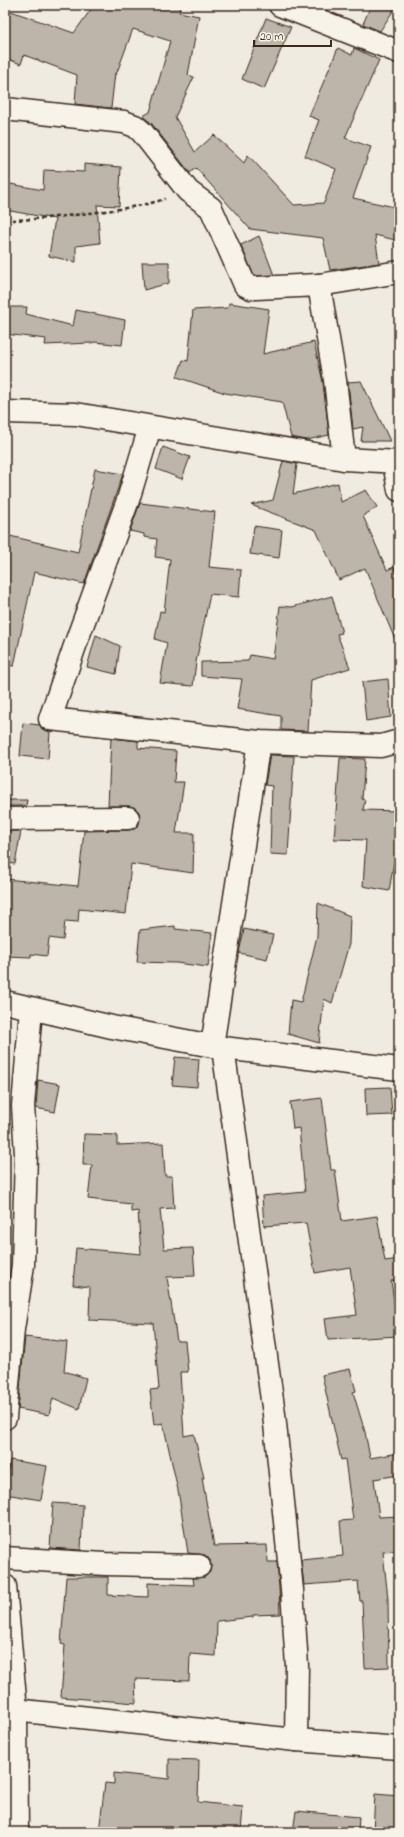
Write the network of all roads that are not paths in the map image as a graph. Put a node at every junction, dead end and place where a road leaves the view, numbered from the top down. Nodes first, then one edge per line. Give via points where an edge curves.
1 (280, 5) edge
2 (399, 52) edge
3 (5, 109) edge
4 (399, 272) edge
5 (319, 285) junction
6 (5, 412) edge
7 (150, 427) junction
8 (344, 460) junction
9 (396, 463) edge
10 (399, 490) edge
11 (399, 741) edge
12 (259, 742) junction
13 (128, 818) dead end
14 (5, 819) edge
15 (5, 1002) edge
16 (31, 1009) junction
17 (217, 1047) junction
18 (399, 1069) edge
19 (5, 1418) edge
20 (5, 1558) edge
21 (199, 1566) dead end
22 (5, 1586) edge
23 (11, 1710) edge
24 (296, 1740) junction
25 (399, 1748) edge
26 (17, 1832) edge

1 - 2 street
3 - 5 street via 124,122 135,126 188,191 211,208 245,284 251,288
4 - 5 street
5 - 8 street via 335,380
6 - 7 street via 76,414
7 - 8 street
7 - 12 street via 128,500 50,719
8 - 9 street
9 - 10 street
11 - 12 street via 381,746
12 - 17 street
13 - 14 street
15 - 16 street
16 - 17 street
16 - 19 street via 23,1106 26,1154 23,1265 13,1329
17 - 18 street
17 - 24 street via 274,1414 297,1666
20 - 21 street
22 - 23 street
23 - 24 street
23 - 26 street
24 - 25 street

